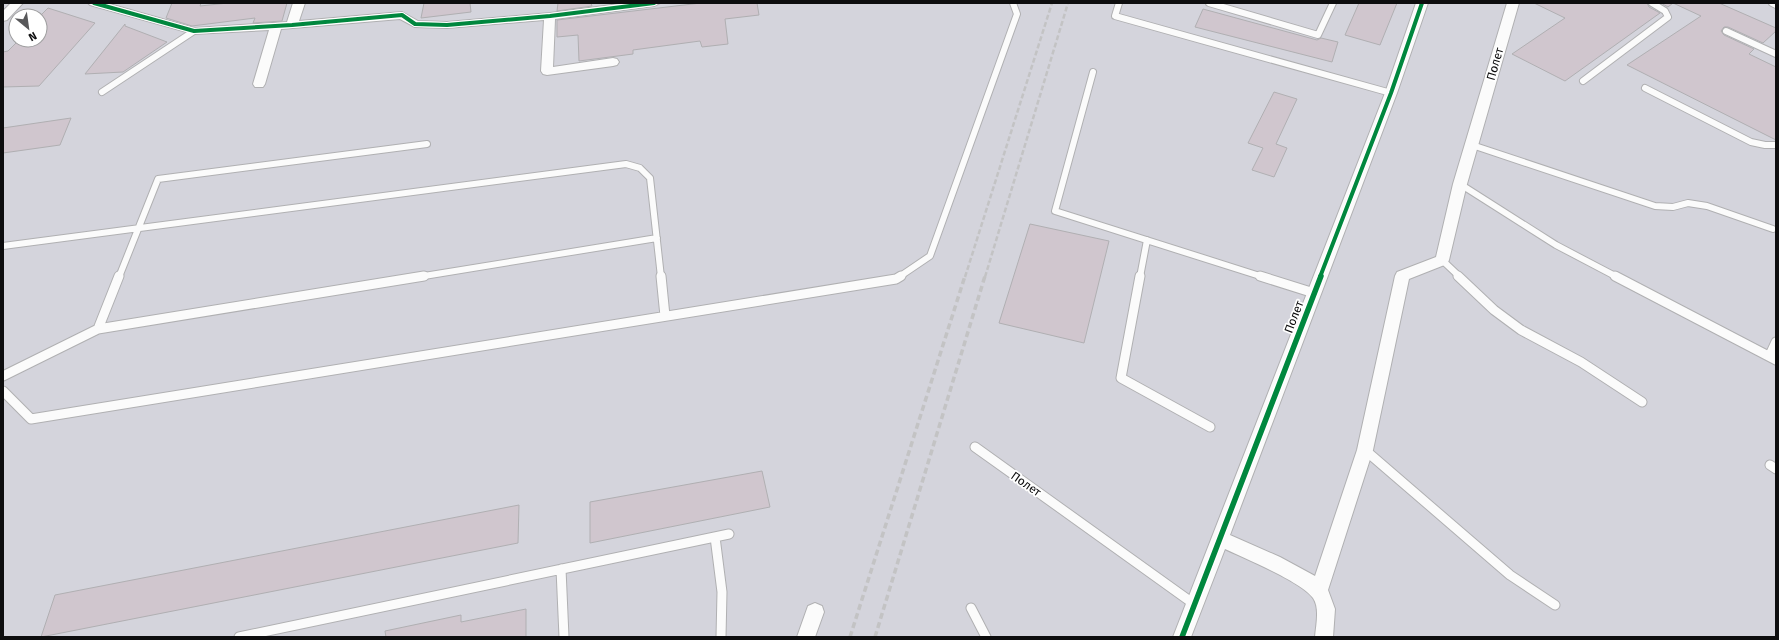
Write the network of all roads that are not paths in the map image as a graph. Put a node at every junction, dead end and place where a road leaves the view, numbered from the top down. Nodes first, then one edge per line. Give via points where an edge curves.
1 (17, 3) edge
2 (94, 3) edge
3 (298, 3) edge
4 (404, 3) edge
5 (654, 3) edge
6 (1012, 3) edge
7 (1119, 3) edge
8 (1209, 3) edge
9 (1333, 3) edge
10 (1422, 3) edge
11 (1513, 3) edge
12 (1652, 3) edge
13 (1772, 3) edge
14 (1776, 5) edge
15 (402, 15) junction
16 (550, 16) junction
17 (3, 18) edge
18 (292, 25) junction
19 (276, 26) junction
20 (194, 31) junction
21 (1726, 31) dead end
22 (1776, 54) edge
23 (613, 62) dead end
24 (1093, 72) dead end
25 (1582, 81) dead end
26 (259, 84) dead end
27 (1645, 88) dead end
28 (102, 92) dead end
29 (1391, 93) junction
30 (427, 144) dead end
31 (1472, 145) junction
32 (1776, 145) edge
33 (1460, 184) junction
34 (139, 228) junction
35 (1773, 228) dead end
36 (657, 238) junction
37 (1147, 240) junction
38 (3, 246) edge
39 (1442, 260) junction
40 (1314, 293) junction
41 (666, 316) junction
42 (98, 329) junction
43 (1776, 342) edge
44 (1773, 357) edge
45 (3, 376) edge
46 (3, 391) edge
47 (1642, 402) dead end
48 (1210, 427) dead end
49 (975, 447) dead end
50 (1365, 450) junction
51 (729, 534) dead end
52 (715, 537) junction
53 (1219, 538) junction
54 (561, 569) junction
55 (1319, 590) junction
56 (1194, 604) junction
57 (1555, 605) dead end
58 (971, 608) dead end
59 (814, 612) dead end
60 (239, 637) edge
61 (564, 637) edge
62 (721, 637) edge
63 (806, 637) edge
64 (986, 637) edge
65 (1182, 637) edge
66 (1324, 637) edge

1 - 17 street
2 - 20 street
3 - 18 street
4 - 15 street
5 - 16 street
6 - 41 lane via 1017,14 930,256 896,279
7 - 29 lane via 1115,16
8 - 9 lane via 1318,35
10 - 29 street, Полет
11 - 31 street, Полет
12 - 25 lane via 1665,11 1668,17
13 - 14 lane
15 - 16 street via 415,24 447,25
15 - 18 street
16 - 23 street via 547,71
18 - 19 street
19 - 20 street
19 - 26 street
20 - 28 lane
21 - 22 lane
24 - 37 lane via 1055,211
27 - 32 lane via 1751,142
29 - 40 street, Полет
30 - 34 lane via 158,179
31 - 33 street, Полет
31 - 35 lane via 1655,206 1673,207 1688,203 1707,206
33 - 39 street, Полет
33 - 44 lane via 1556,245
34 - 36 lane via 626,164 644,170 650,178
34 - 38 lane
34 - 42 lane
36 - 41 lane
36 - 42 lane
37 - 40 lane
37 - 48 lane via 1121,378
39 - 47 lane via 1494,310 1521,330 1581,362
39 - 50 street via 1402,276
40 - 53 street, Полет
41 - 46 lane via 31,419
42 - 45 lane
43 - 44 lane
49 - 56 lane, Полет
50 - 55 street
50 - 57 lane via 1510,575
51 - 52 lane
52 - 54 lane
52 - 62 lane via 722,592
53 - 55 street via 1300,576
53 - 56 street, Полет
54 - 60 lane
54 - 61 lane
55 - 66 street via 1327,612
56 - 65 street, Полет
58 - 64 lane
59 - 63 street

